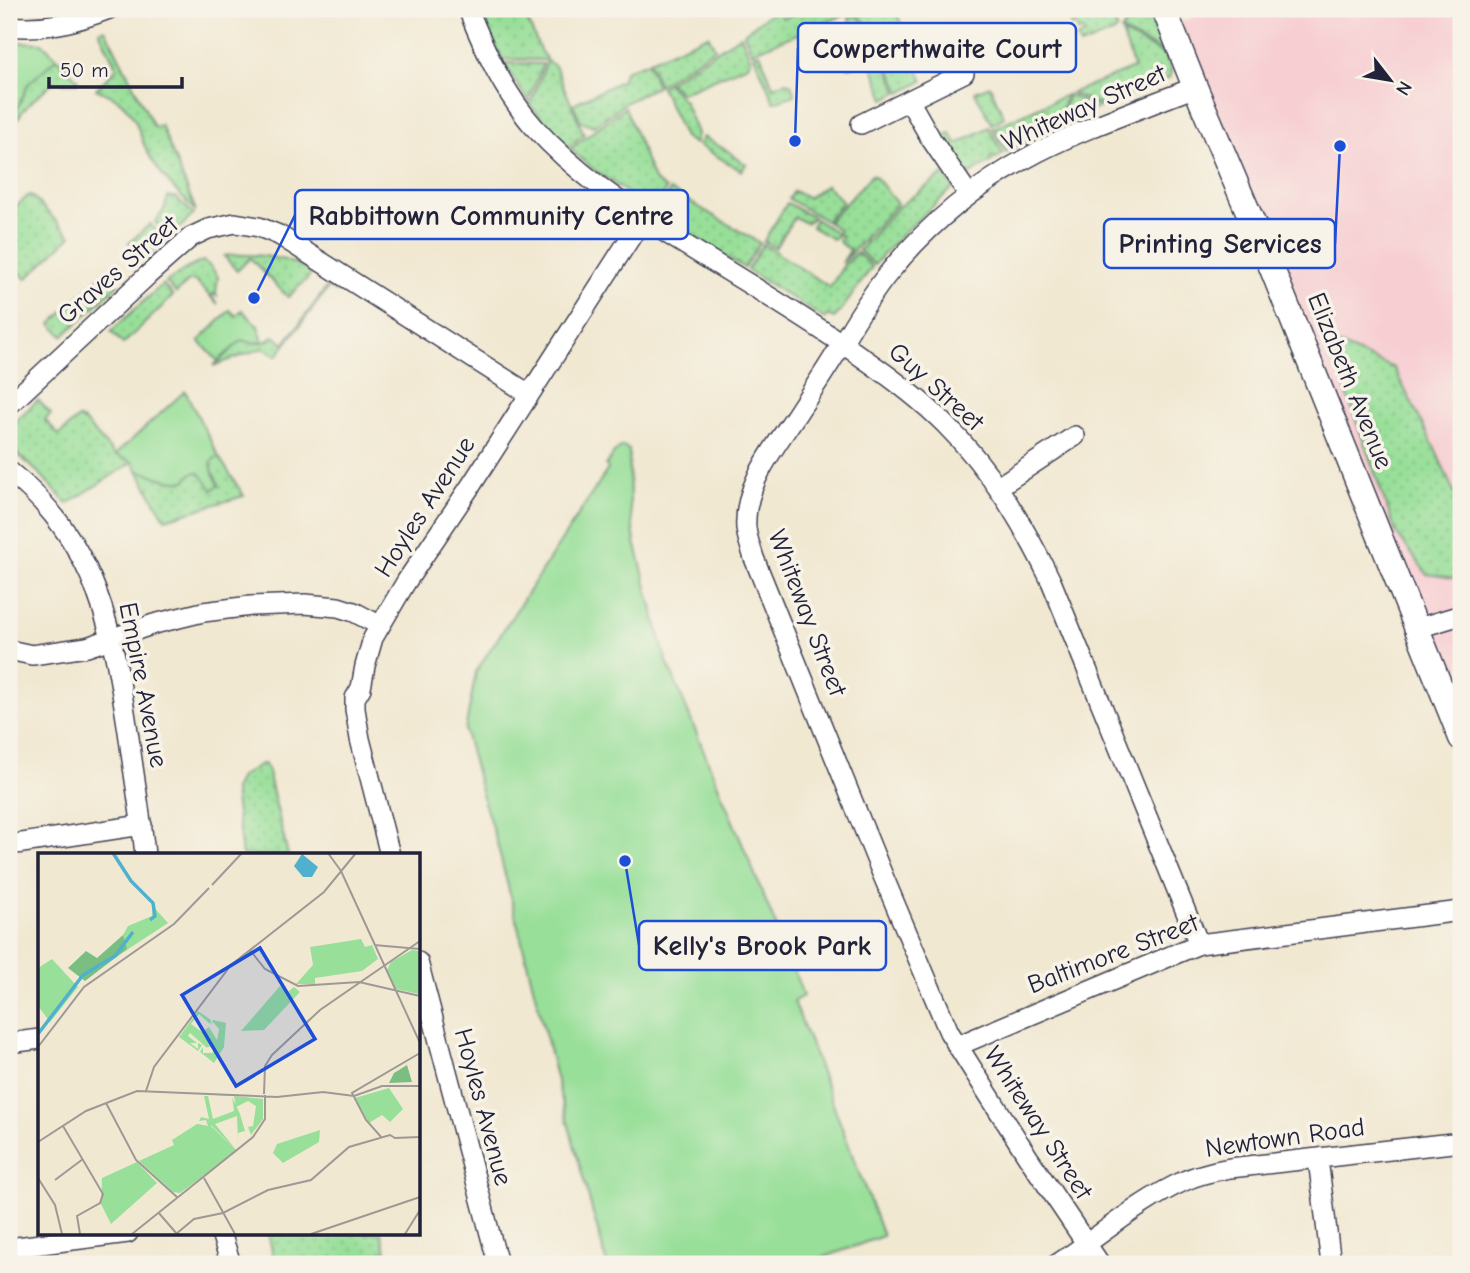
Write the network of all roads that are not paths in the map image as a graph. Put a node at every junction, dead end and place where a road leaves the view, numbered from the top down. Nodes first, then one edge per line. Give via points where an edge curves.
1 (109, 9) edge
2 (468, 9) edge
3 (1164, 9) edge
4 (9, 26) edge
5 (964, 73) dead end
6 (1195, 87) junction
7 (909, 100) junction
8 (861, 124) dead end
9 (970, 195) junction
10 (643, 218) junction
11 (842, 343) junction
12 (529, 394) junction
13 (9, 405) edge
14 (1075, 436) dead end
15 (9, 471) edge
16 (998, 487) junction
17 (1461, 615) edge
18 (379, 625) junction
19 (1418, 628) junction
20 (111, 639) junction
21 (9, 650) edge
22 (1461, 738) edge
23 (142, 825) junction
24 (9, 845) edge
25 (145, 853) edge
26 (389, 853) edge
27 (1461, 911) edge
28 (1199, 944) junction
29 (420, 970) edge
30 (38, 1039) edge
31 (9, 1043) edge
32 (957, 1046) junction
33 (1461, 1142) edge
34 (1318, 1159) junction
35 (120, 1234) edge
36 (221, 1234) edge
37 (1086, 1244) junction
38 (9, 1248) edge
39 (231, 1264) edge
40 (498, 1264) edge
41 (1057, 1264) edge
42 (1100, 1264) edge
43 (1331, 1264) edge

1 - 4 street via 58,25
2 - 10 street, Guy Street via 501,80 534,127 600,189
3 - 6 main road, Elizabeth Avenue
5 - 7 street
6 - 9 street, Whiteway Street via 1058,142
6 - 19 main road, Elizabeth Avenue
7 - 8 street
7 - 9 street
9 - 11 street, Whiteway Street via 893,267
10 - 11 street, Guy Street
10 - 12 street, Hoyles Avenue
11 - 16 street, Guy Street via 944,423
11 - 32 street, Whiteway Street via 755,481 746,528 754,558 881,871
12 - 13 street, Graves Street via 287,240 259,227 235,223 191,237
12 - 18 street, Hoyles Avenue
14 - 16 street
15 - 20 street, Empire Avenue via 43,502 79,552 96,587
16 - 28 street, Guy Street via 1051,581
17 - 19 street
18 - 20 street via 338,607 278,604 203,612
18 - 26 street, Hoyles Avenue via 355,709
19 - 22 main road, Elizabeth Avenue
20 - 21 street via 32,654
20 - 23 street, Empire Avenue
23 - 24 street
23 - 25 street, Empire Avenue
27 - 28 street, Baltimore Street
28 - 32 street, Baltimore Street
29 - 40 street, Hoyles Avenue
30 - 31 street
32 - 37 street, Whiteway Street
33 - 34 street, Newtown Road
34 - 37 street, Newtown Road via 1202,1174 1167,1189
34 - 43 street
35 - 38 street
36 - 39 street
37 - 41 street, Newtown Road
37 - 42 street, Whiteway Street

